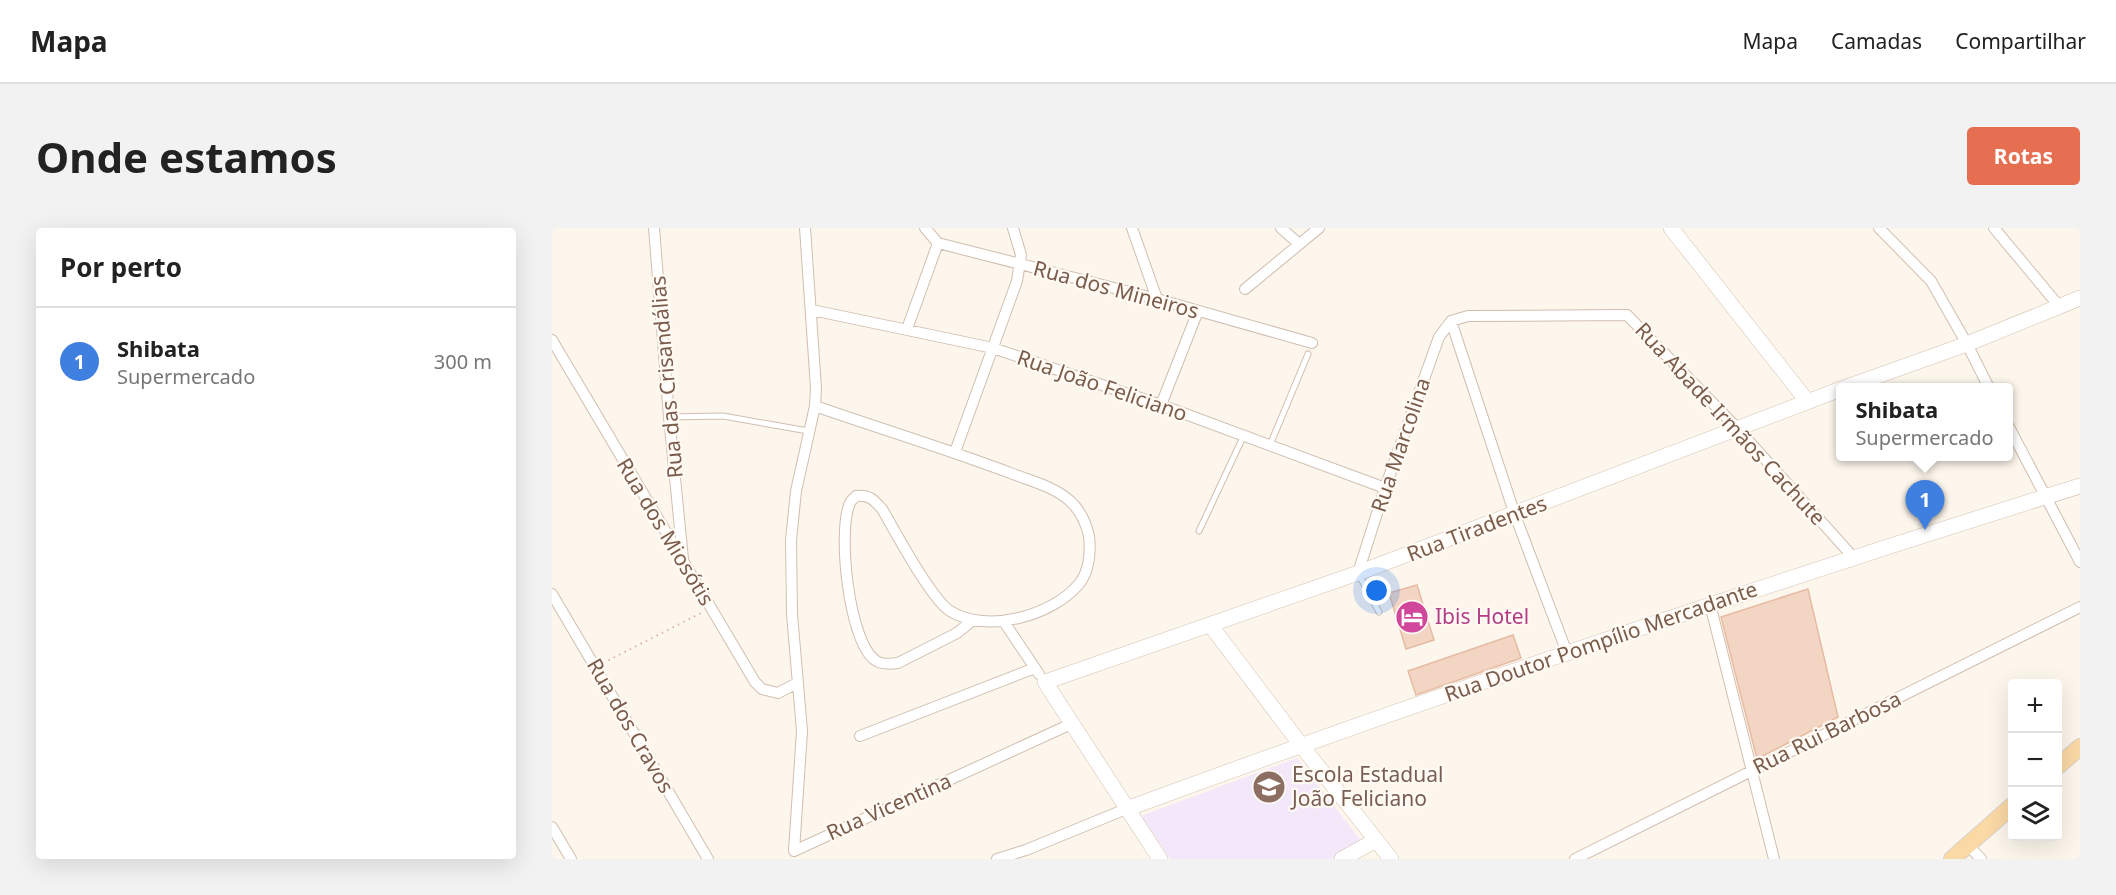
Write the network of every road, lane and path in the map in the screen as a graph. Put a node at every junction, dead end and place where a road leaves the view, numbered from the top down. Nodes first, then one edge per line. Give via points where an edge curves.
1 (654, 228) edge
2 (805, 228) edge
3 (925, 228) edge
4 (1013, 228) edge
5 (1132, 228) edge
6 (1281, 228) edge
7 (1319, 228) edge
8 (1671, 228) edge
9 (1880, 228) edge
10 (1994, 228) edge
11 (938, 243) junction
12 (1299, 244) junction
13 (1019, 265) junction
14 (1245, 289) dead end
15 (2080, 298) edge
16 (1156, 299) junction
17 (2059, 306) junction
18 (812, 310) junction
19 (1198, 311) junction
20 (1451, 321) junction
21 (908, 329) junction
22 (552, 340) edge
23 (1312, 343) dead end
24 (1967, 344) junction
25 (993, 348) junction
26 (1308, 354) dead end
27 (1856, 383) edge
28 (1987, 383) edge
29 (1836, 390) edge
30 (1807, 401) junction
31 (1161, 405) junction
32 (815, 406) junction
33 (669, 417) junction
34 (1737, 428) junction
35 (808, 431) junction
36 (1244, 435) junction
37 (2013, 435) edge
38 (1270, 445) junction
39 (956, 452) junction
40 (2080, 486) edge
41 (1385, 488) junction
42 (2045, 497) junction
43 (1515, 514) junction
44 (1199, 531) dead end
45 (1854, 558) junction
46 (2080, 562) edge
47 (683, 563) junction
48 (1358, 573) junction
49 (552, 594) edge
50 (1710, 604) junction
51 (711, 608) junction
52 (2080, 608) edge
53 (1379, 612) dead end
54 (973, 620) junction
55 (1004, 622) junction
56 (1211, 626) junction
57 (1567, 653) junction
58 (595, 667) junction
59 (1035, 668) junction
60 (797, 682) junction
61 (1045, 682) junction
62 (1071, 724) junction
63 (860, 736) dead end
64 (1301, 745) junction
65 (2080, 747) edge
66 (2062, 763) edge
67 (1751, 771) junction
68 (1126, 809) junction
69 (2008, 810) edge
70 (552, 827) edge
71 (1376, 840) junction
72 (1968, 845) junction
73 (571, 859) edge
74 (708, 859) edge
75 (997, 859) edge
76 (1160, 859) edge
77 (1342, 859) edge
78 (1391, 859) edge
79 (1575, 859) edge
80 (1774, 859) edge
81 (1952, 859) edge
82 (1981, 859) edge

1 - 33 street, Rua das Crisandálias
2 - 18 street
3 - 11 street
4 - 13 street via 1021,255
5 - 16 street
6 - 12 street
7 - 12 street
8 - 30 main road
9 - 24 street via 1931,281
10 - 17 street
11 - 13 street, Rua dos Mineiros
11 - 21 street
12 - 14 street
13 - 16 street, Rua dos Mineiros
13 - 25 street
15 - 17 main road, Rua Tiradentes
16 - 19 street, Rua dos Mineiros
17 - 24 main road, Rua Tiradentes
18 - 21 street, Rua João Feliciano
18 - 32 street
19 - 23 street, Rua dos Mineiros
19 - 31 street
20 - 34 street, Rua Abade Irmãos Cachute via 1468,316 1625,314
20 - 41 street, Rua Marcolina via 1439,337
20 - 43 street
21 - 25 street, Rua João Feliciano
22 - 47 street, Rua dos Miosótis
24 - 27 main road, Rua Tiradentes
24 - 28 street
25 - 31 street, Rua João Feliciano
25 - 39 street
26 - 38 lane
29 - 30 main road, Rua Tiradentes
30 - 34 main road, Rua Tiradentes
31 - 36 street, Rua João Feliciano
32 - 35 street
32 - 39 street
33 - 35 lane via 723,416
33 - 47 street, Rua das Crisandálias
34 - 43 main road, Rua Tiradentes
34 - 45 street, Rua Abade Irmãos Cachute
35 - 60 street via 791,540
36 - 38 street, Rua João Feliciano
36 - 44 lane
37 - 42 street
38 - 41 street, Rua João Feliciano
39 - 55 street via 1060,494 1071,501 1087,527 1090,555 1080,582 1055,604
40 - 42 main road, Rua Doutor Pompílio Mercadante
41 - 48 street, Rua Marcolina
42 - 45 main road, Rua Doutor Pompílio Mercadante
42 - 46 street
43 - 48 main road, Rua Tiradentes
43 - 57 street
45 - 50 main road, Rua Doutor Pompílio Mercadante
47 - 51 street, Rua dos Miosótis
48 - 53 lane
48 - 56 main road, Rua Tiradentes
49 - 58 street, Rua dos Cravos
50 - 57 main road, Rua Doutor Pompílio Mercadante
50 - 67 street
51 - 58 path
51 - 60 street, Rua dos Miosótis via 762,689 778,693
52 - 67 street, Rua Rui Barbosa
54 - 54 street via 950,610 935,596 882,509 872,497 856,496 850,503 844,538 845,576 854,620 864,646 875,660 898,663 957,633
54 - 55 street
55 - 59 street
56 - 61 main road, Rua Tiradentes
56 - 64 main road
57 - 64 main road, Rua Doutor Pompílio Mercadante
58 - 74 street, Rua dos Cravos
59 - 61 street
59 - 63 street
60 - 62 street, Rua Vicentina via 802,731 794,850
61 - 62 main road
62 - 68 main road
64 - 68 main road, Rua Doutor Pompílio Mercadante
64 - 71 main road
65 - 66 main road
67 - 79 street, Rua Rui Barbosa
67 - 80 street
68 - 75 street
68 - 76 main road
69 - 72 main road
70 - 73 street
71 - 77 main road
71 - 78 main road
72 - 81 main road
72 - 82 street

